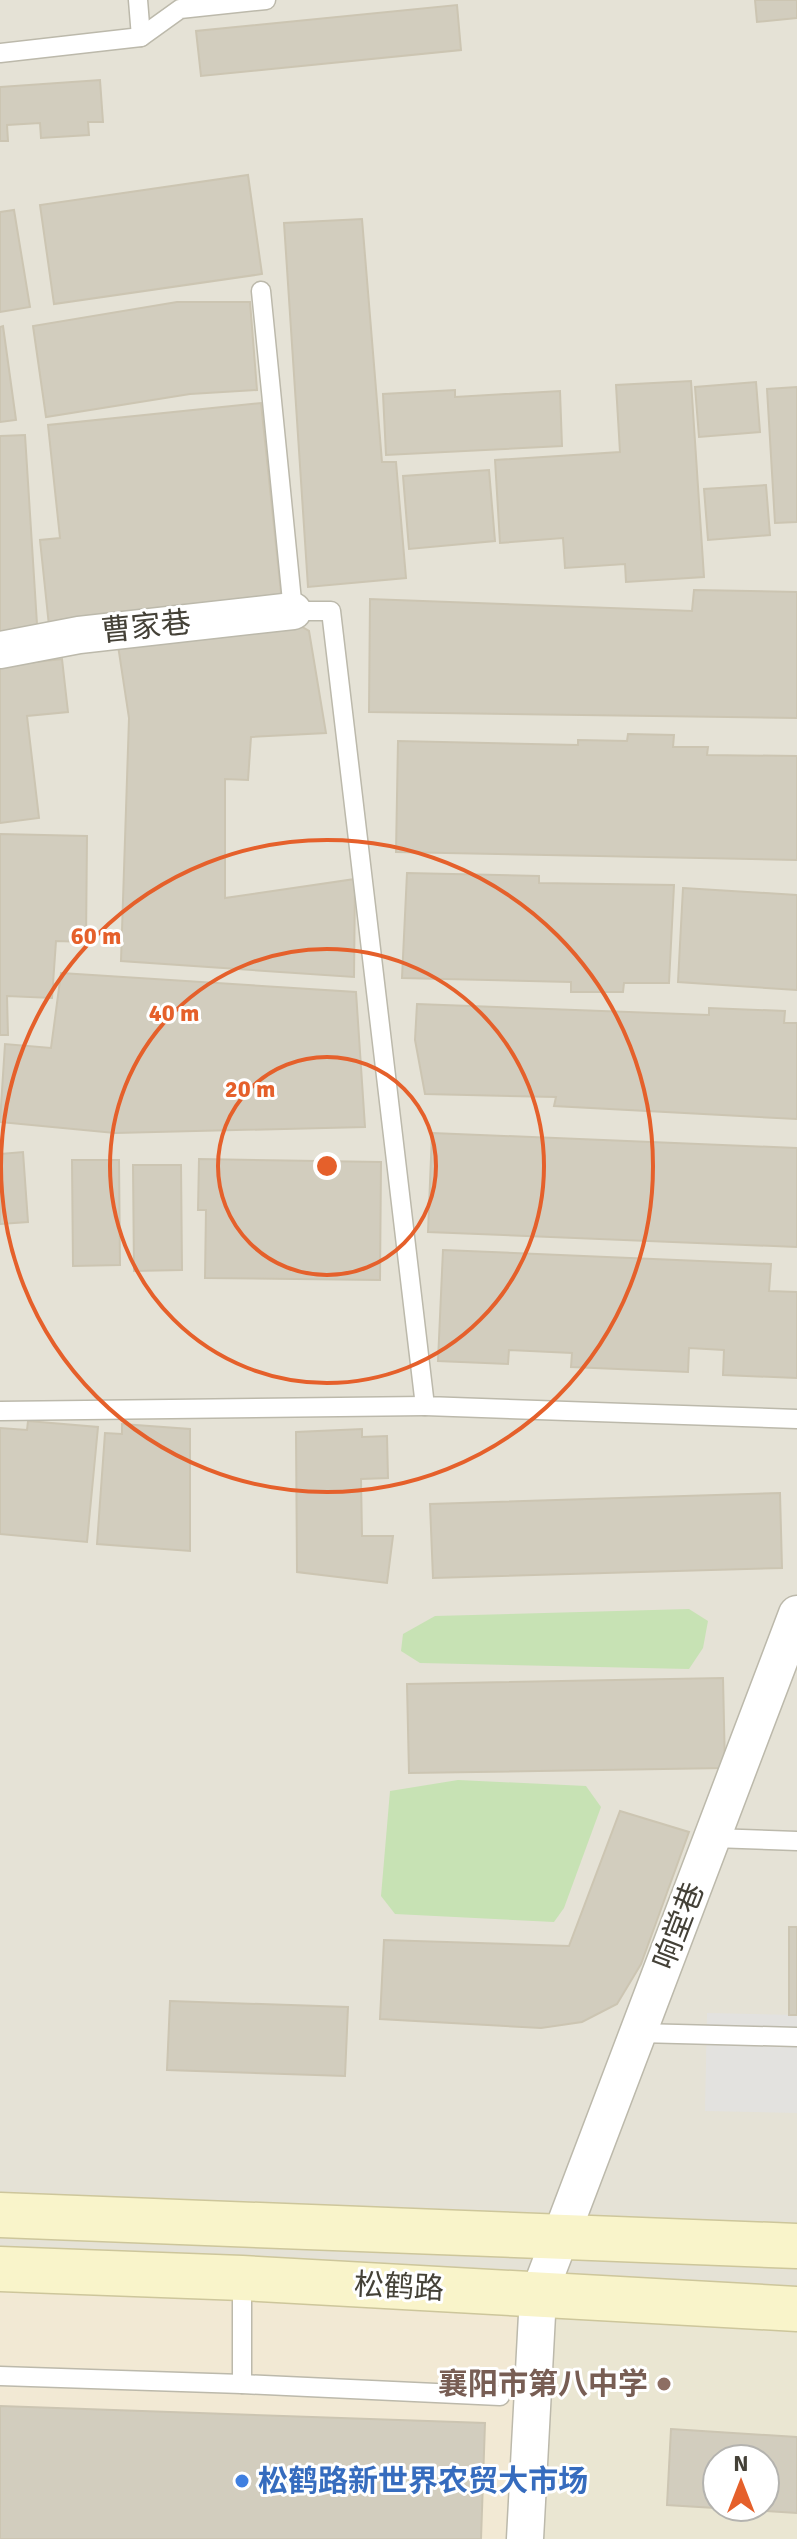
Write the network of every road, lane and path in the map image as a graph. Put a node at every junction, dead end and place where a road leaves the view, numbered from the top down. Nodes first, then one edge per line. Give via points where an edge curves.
1 (138, 0) edge
2 (266, 0) edge
3 (141, 37) junction
4 (0, 53) edge
5 (261, 291) dead end
6 (293, 611) junction
7 (0, 650) edge
8 (425, 1406) junction
9 (0, 1411) edge
10 (797, 1419) edge
11 (797, 1614) edge
12 (713, 1838) junction
13 (797, 1841) edge
14 (639, 2033) junction
15 (797, 2037) edge
16 (0, 2215) edge
17 (562, 2238) junction
18 (797, 2246) edge
19 (0, 2269) edge
20 (242, 2278) junction
21 (538, 2296) junction
22 (797, 2309) edge
23 (0, 2376) edge
24 (242, 2384) junction
25 (500, 2396) dead end
26 (525, 2539) edge

1 - 3 lane
2 - 3 lane via 180,9
3 - 4 lane
5 - 6 lane
6 - 7 street, 曹家巷 via 79,635
6 - 8 lane via 331,611
8 - 9 lane
8 - 10 lane
11 - 12 street, 响堂巷
12 - 13 lane
12 - 14 street, 响堂巷
14 - 15 lane
14 - 17 street, 响堂巷
16 - 17 main road, 松鹤路
17 - 18 main road, 松鹤路
17 - 21 street, 响堂巷
19 - 20 main road, 松鹤路
20 - 21 main road, 松鹤路
20 - 24 lane
21 - 22 main road, 松鹤路
21 - 26 street, 响堂巷
23 - 24 lane
24 - 25 lane

